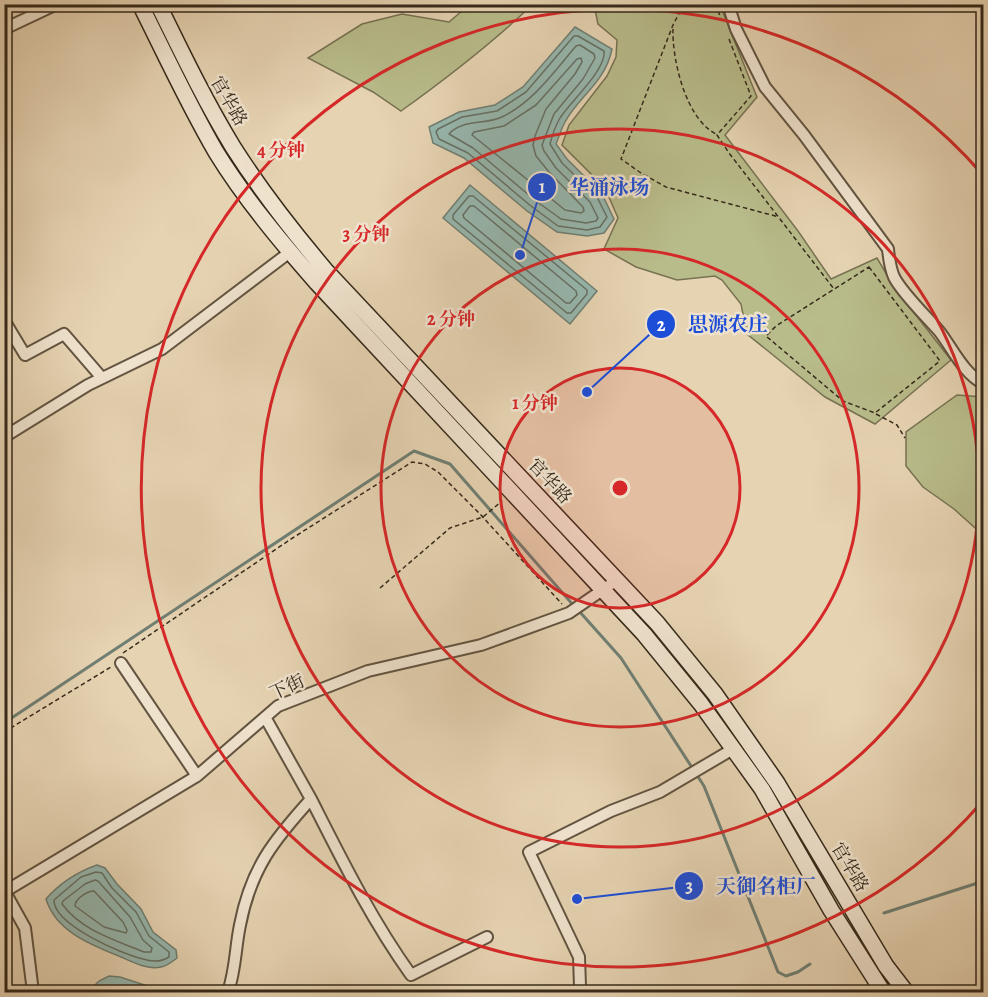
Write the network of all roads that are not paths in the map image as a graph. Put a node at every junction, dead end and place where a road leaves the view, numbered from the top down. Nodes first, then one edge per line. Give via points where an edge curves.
1 (57, 4) edge
2 (140, 4) edge
3 (158, 4) edge
4 (729, 4) edge
5 (4, 29) edge
6 (290, 252) junction
7 (4, 320) edge
8 (102, 378) junction
9 (984, 384) edge
10 (4, 437) edge
11 (617, 580) junction
12 (603, 590) junction
13 (119, 661) road end
14 (265, 717) junction
15 (733, 749) junction
16 (197, 776) junction
17 (311, 798) junction
18 (5, 892) edge
19 (487, 937) dead end
20 (892, 975) junction
21 (879, 989) edge
22 (33, 993) edge
23 (228, 993) edge
24 (578, 993) edge
25 (906, 993) edge
26 (920, 993) edge

1 - 5 street
2 - 6 main road, 官华路 via 217,153
3 - 11 main road, 官华路 via 233,147 294,234
4 - 9 street via 740,37 765,87 888,249 895,279 957,359
6 - 8 street via 162,349
6 - 12 main road, 官华路
7 - 8 street via 26,355 64,334
8 - 10 street
11 - 12 street, 下街
11 - 20 main road, 官华路 via 715,694 771,774
12 - 14 street, 下街 via 569,613 481,645 368,671 278,706
12 - 15 main road, 官华路 via 644,634
13 - 16 street
14 - 16 street, 下街
14 - 17 street
15 - 21 main road, 官华路 via 773,808
15 - 24 street via 660,792 611,811 530,852 579,957
16 - 18 street, 下街
17 - 19 street via 373,919 411,975
17 - 23 street via 276,838 251,882
18 - 22 street via 25,928
20 - 25 main road, 官华路
20 - 26 main road

